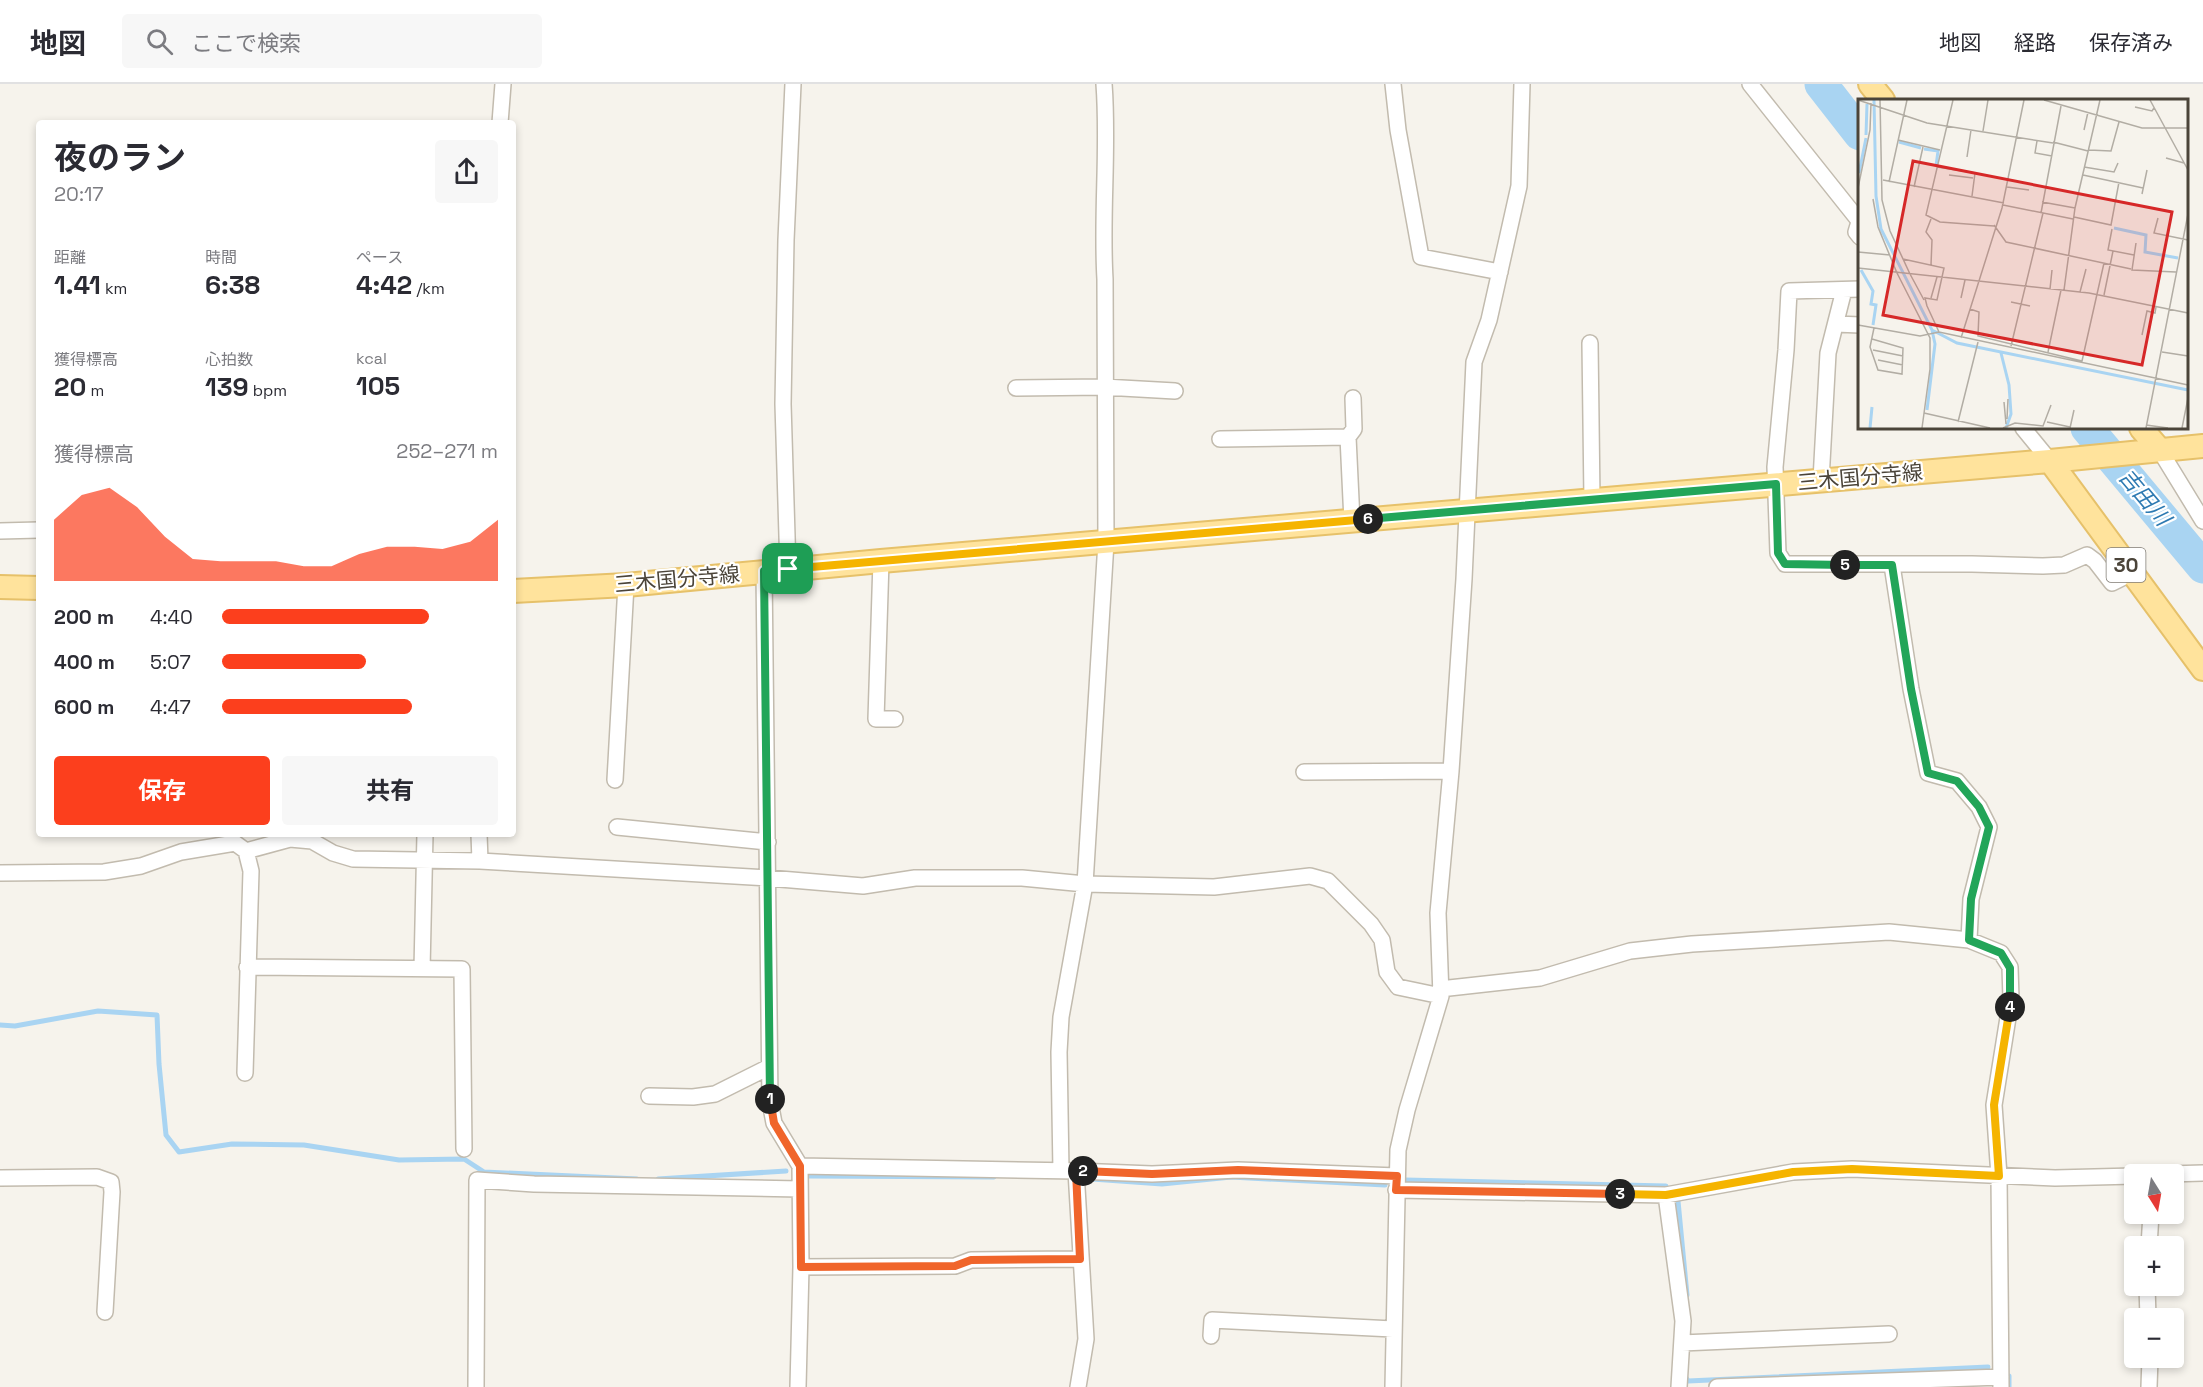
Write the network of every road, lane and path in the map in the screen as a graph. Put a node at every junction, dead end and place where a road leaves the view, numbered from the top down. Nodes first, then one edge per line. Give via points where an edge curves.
1 (503, 84) edge
2 (793, 84) edge
3 (1104, 84) edge
4 (1393, 84) edge
5 (1522, 84) edge
6 (1749, 84) edge
7 (1870, 84) edge
8 (1882, 99) edge
9 (500, 120) edge
10 (1858, 221) edge
11 (1500, 272) junction
12 (1852, 289) edge
13 (1836, 324) junction
14 (1858, 325) edge
15 (1590, 343) dead end
16 (1104, 387) junction
17 (1016, 388) dead end
18 (1175, 391) dead end
19 (1353, 398) dead end
20 (2024, 429) edge
21 (2142, 429) edge
22 (1348, 437) junction
23 (1220, 439) dead end
24 (2203, 446) edge
25 (2156, 450) junction
26 (2053, 461) junction
27 (1821, 480) junction
28 (1776, 484) junction
29 (1592, 500) junction
30 (1467, 510) junction
31 (1352, 521) junction
32 (2203, 521) edge
33 (36, 530) edge
34 (0, 531) edge
35 (1106, 542) junction
36 (881, 561) junction
37 (1892, 565) junction
38 (788, 569) junction
39 (764, 571) junction
40 (2132, 573) junction
41 (626, 585) junction
42 (0, 587) edge
43 (36, 588) edge
44 (516, 591) edge
45 (2203, 669) edge
46 (895, 719) dead end
47 (1451, 771) junction
48 (1304, 772) dead end
49 (615, 780) dead end
50 (617, 827) dead end
51 (425, 837) edge
52 (479, 837) edge
53 (768, 842) junction
54 (246, 851) junction
55 (424, 861) junction
56 (480, 861) junction
57 (0, 873) edge
58 (768, 878) junction
59 (1085, 884) junction
60 (1969, 940) junction
61 (247, 967) junction
62 (422, 969) junction
63 (1440, 992) junction
64 (770, 1067) junction
65 (245, 1073) dead end
66 (649, 1096) dead end
67 (464, 1149) dead end
68 (800, 1166) junction
69 (2203, 1173) edge
70 (2184, 1174) edge
71 (1072, 1175) junction
72 (1999, 1176) junction
73 (2124, 1176) edge
74 (0, 1178) edge
75 (1396, 1183) junction
76 (800, 1189) junction
77 (1666, 1195) junction
78 (1080, 1259) junction
79 (801, 1267) junction
80 (105, 1312) dead end
81 (1393, 1329) junction
82 (1889, 1334) dead end
83 (1211, 1336) dead end
84 (1682, 1343) junction
85 (2150, 1368) edge
86 (2001, 1382) edge
87 (476, 1387) edge
88 (798, 1387) edge
89 (1078, 1387) edge
90 (1393, 1387) edge
91 (1679, 1387) edge
92 (1717, 1387) edge
93 (2149, 1387) edge

1 - 9 street
2 - 38 street via 783,404
3 - 16 street
4 - 11 street via 1421,256
5 - 11 street via 1519,186
6 - 10 street
7 - 8 main road
11 - 30 street via 1474,362
12 - 13 street
12 - 28 street via 1789,291
13 - 14 street
13 - 27 street via 1828,353
15 - 29 street
16 - 17 street
16 - 18 street
16 - 35 street
19 - 22 street via 1354,429
20 - 26 street
21 - 25 main road
22 - 23 street
22 - 31 street
24 - 25 main road, 三木国分寺線
25 - 26 main road, 三木国分寺線
25 - 32 street
26 - 27 main road, 三木国分寺線
26 - 40 main road, 30
27 - 28 main road, 三木国分寺線
28 - 29 main road, 三木国分寺線
28 - 37 street via 1778,553 1785,564
29 - 30 main road, 三木国分寺線
30 - 31 main road, 三木国分寺線
30 - 47 street
31 - 35 main road, 三木国分寺線
33 - 34 street
35 - 36 main road, 三木国分寺線
35 - 59 street
36 - 38 main road, 三木国分寺線
36 - 46 street via 876,719
37 - 40 street via 2064,565 2087,555 2112,583
37 - 60 street via 1928,773 1957,781 1979,807 1989,827 1971,899
38 - 39 main road, 三木国分寺線
39 - 41 main road, 三木国分寺線
39 - 53 street
40 - 45 main road, 30
41 - 44 main road, 三木国分寺線
41 - 49 street
42 - 43 main road
47 - 48 street
47 - 63 street via 1438,913
50 - 53 street
51 - 55 street
52 - 56 street
53 - 58 street
54 - 55 street via 290,838 312,841 353,859
54 - 57 street via 235,843 104,872
54 - 61 street via 250,871
55 - 56 street
55 - 62 street
56 - 58 street
58 - 59 street via 863,886 915,878 1022,878
58 - 64 street
59 - 63 street via 1214,887 1310,876 1328,882 1371,924 1382,940 1387,972 1398,987
59 - 71 street via 1061,1017 1059,1052
60 - 63 street via 1889,932 1692,944 1630,951 1540,978
60 - 72 street via 2001,953 2010,968 2011,999 1994,1105
61 - 62 street
61 - 65 street
62 - 67 street via 462,969
63 - 75 street via 1407,1110
64 - 66 street via 715,1094
64 - 68 street via 774,1123
68 - 71 street
68 - 76 street
69 - 70 street
71 - 75 street via 1238,1170
71 - 78 street
72 - 73 street
72 - 77 street via 1852,1169 1793,1172
72 - 86 street
74 - 80 street via 97,1177 111,1182
75 - 77 street
75 - 81 street
76 - 79 street
76 - 87 street via 477,1180
77 - 84 street via 1683,1322
78 - 79 street via 971,1260 955,1266
78 - 89 street via 1086,1339
79 - 88 street
81 - 83 street via 1212,1320
81 - 90 street
82 - 84 street
84 - 91 street
85 - 93 street
86 - 92 street

